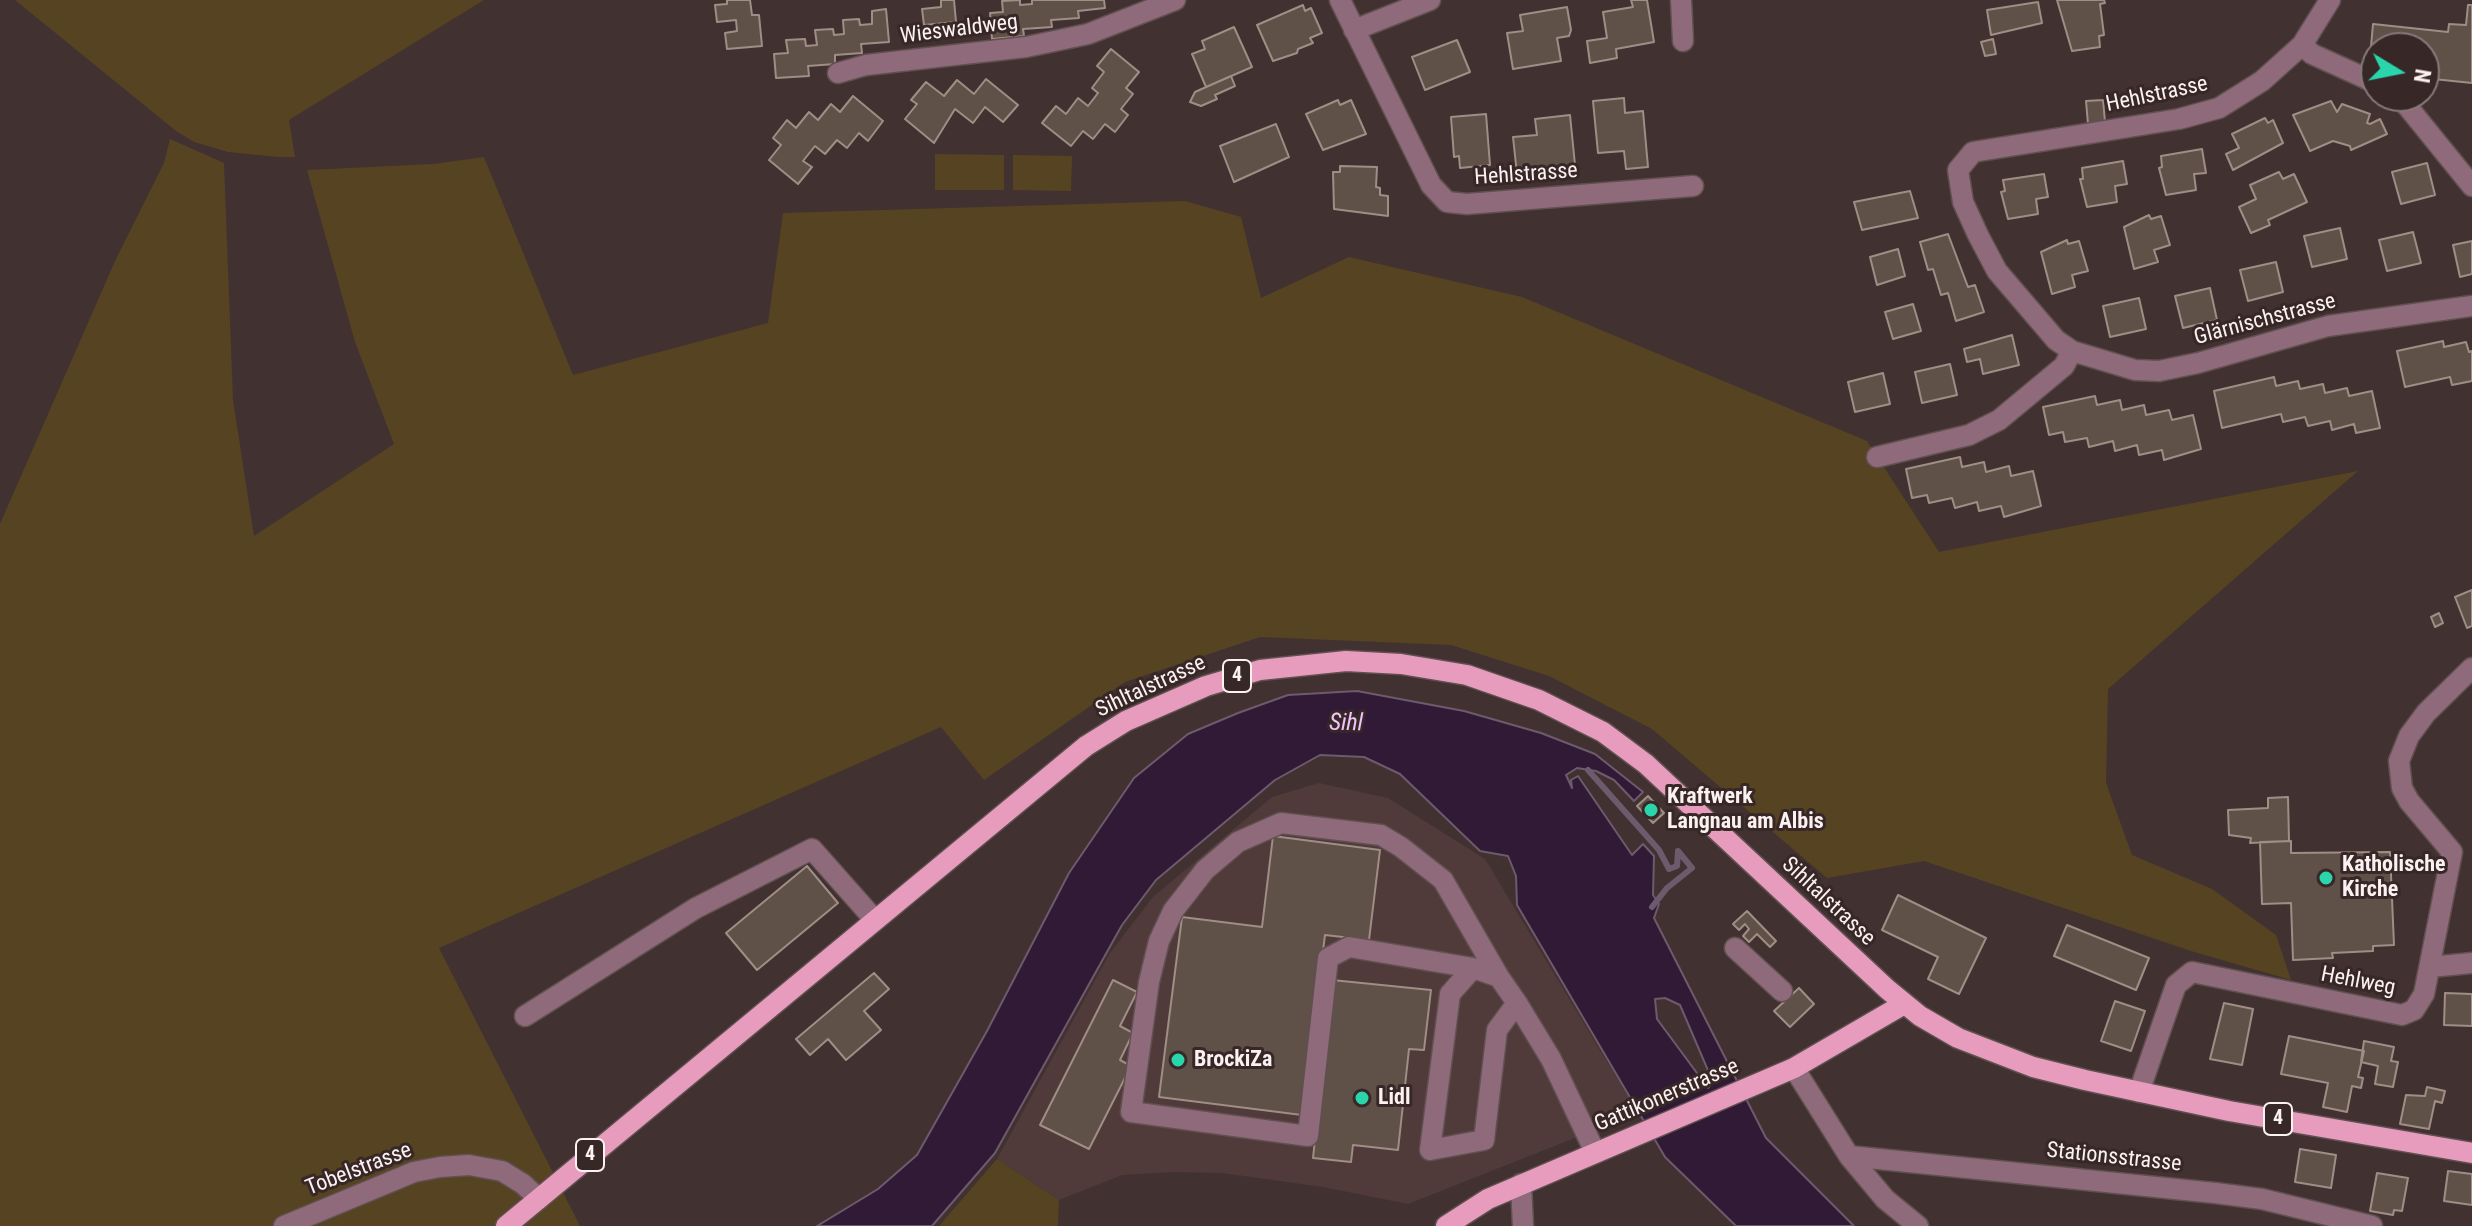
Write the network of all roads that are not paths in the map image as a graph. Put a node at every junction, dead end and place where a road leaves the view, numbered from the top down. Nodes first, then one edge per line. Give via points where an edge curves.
1 (1175, 0) edge
2 (1340, 0) edge
3 (1430, 0) edge
4 (1681, 0) edge
5 (2330, 0) edge
6 (1354, 30) junction
7 (1683, 41) dead end
8 (2302, 45) junction
9 (838, 73) dead end
10 (2360, 76) edge
11 (2412, 112) edge
12 (1958, 170) joint
13 (1693, 186) dead end
14 (2472, 186) edge
15 (2472, 306) edge
16 (2072, 351) junction
17 (1877, 457) dead end
18 (2472, 668) edge
19 (2462, 853) edge
20 (874, 919) junction
21 (1735, 948) dead end
22 (2472, 963) edge
23 (2430, 967) junction
24 (1473, 968) junction
25 (1499, 977) junction
26 (1782, 991) dead end
27 (1517, 1003) junction
28 (1904, 1004) junction
29 (525, 1016) dead end
30 (1794, 1068) junction
31 (2139, 1092) junction
32 (1595, 1152) junction
33 (2472, 1153) edge
34 (1849, 1156) junction
35 (1521, 1184) junction
36 (539, 1199) junction
37 (284, 1226) edge
38 (506, 1226) edge
39 (1446, 1226) edge
40 (1523, 1226) edge
41 (1918, 1226) edge
42 (2372, 1226) edge

1 - 9 street, Wieswaldweg via 1088,34 1038,45 866,65
2 - 6 street, Hehlstrasse
3 - 6 street
4 - 7 street
5 - 8 street, Hehlstrasse
6 - 13 street, Hehlstrasse via 1431,185 1447,202
8 - 10 street
8 - 12 street, Hehlstrasse via 2262,81 2219,108 1973,152
11 - 14 street
12 - 16 street, Glärnischstrasse via 1963,202 1997,271 2029,313
15 - 16 street, Glärnischstrasse via 2328,326 2159,371 2135,370
16 - 17 street via 2064,366 1999,420 1969,435
18 - 19 street, Hehlweg via 2426,713 2403,749 2398,773 2432,833
19 - 23 street, Hehlweg
20 - 28 main road, Sihltalstrasse / 4 via 1070,757 1152,708 1260,670 1319,662 1401,664 1502,686 1603,732 1646,764
20 - 29 street via 812,849 696,908
20 - 36 main road, Sihltalstrasse / 4
21 - 26 street
22 - 23 street
23 - 31 street, Hehlweg via 2424,994 2414,1010 2402,1015 2192,972 2176,985
24 - 25 street
24 - 25 street via 1349,947 1328,958 1308,1136 1131,1112 1149,982 1173,911 1205,870 1238,842 1281,823 1381,835 1443,880
24 - 27 street via 1450,994 1430,1150 1484,1140 1497,1030
25 - 27 street
27 - 32 street via 1551,1059
28 - 30 main road, Gattikonerstrasse
28 - 31 main road, Sihltalstrasse / 4 via 1958,1038 2005,1057
30 - 32 main road, Gattikonerstrasse
30 - 34 street
31 - 33 main road, Sihltalstrasse / 4
32 - 35 main road, Gattikonerstrasse
34 - 41 street via 1885,1199
34 - 42 street, Stationsstrasse via 2262,1199
35 - 39 main road, Gattikonerstrasse
35 - 40 street
36 - 37 street, Tobelstrasse via 502,1171 440,1167 414,1172
36 - 38 main road, Sihltalstrasse / 4

